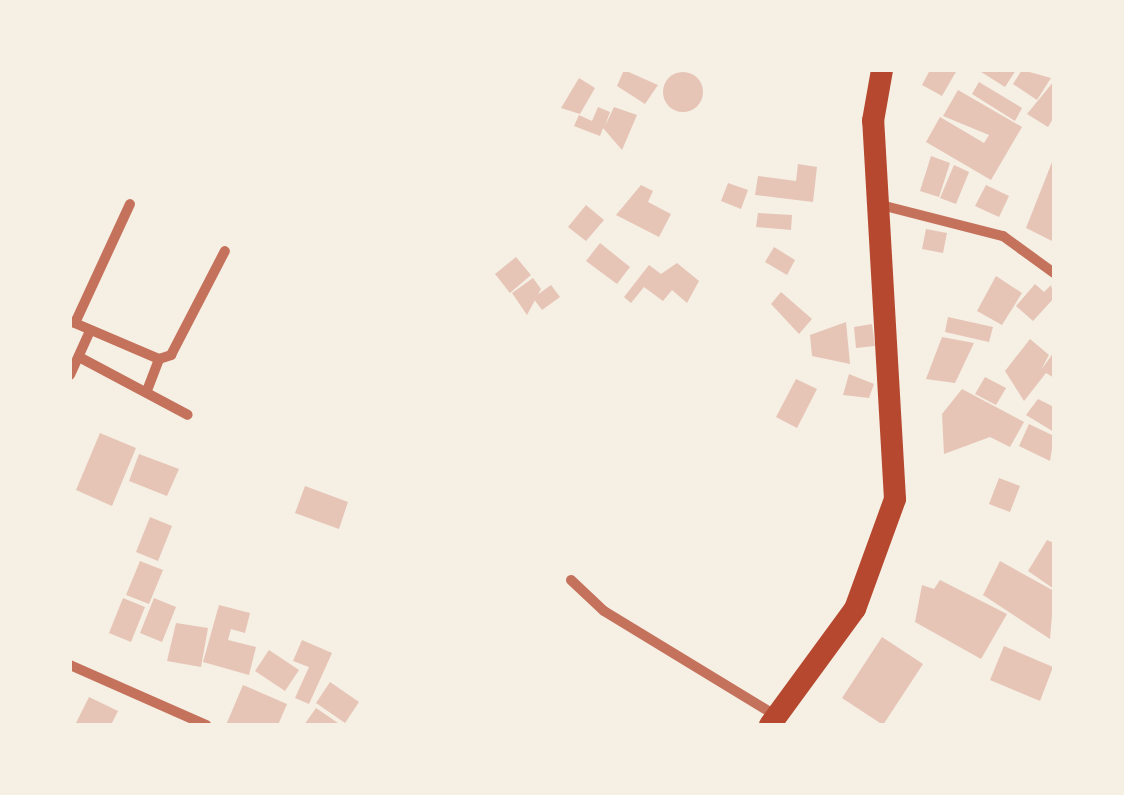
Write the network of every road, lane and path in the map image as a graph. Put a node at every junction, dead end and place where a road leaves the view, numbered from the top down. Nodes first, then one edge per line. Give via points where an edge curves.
1 (882, 70) edge
2 (130, 204) dead end
3 (876, 204) junction
4 (225, 251) dead end
5 (1054, 273) edge
6 (72, 322) edge
7 (90, 331) junction
8 (80, 357) junction
9 (159, 359) junction
10 (70, 375) edge
11 (148, 388) junction
12 (188, 415) dead end
13 (571, 580) dead end
14 (70, 664) edge
15 (774, 721) edge
16 (206, 725) edge

1 - 3 highway
2 - 6 street
3 - 5 street via 1003,236
3 - 15 highway via 895,499 855,608
4 - 9 street via 176,351
6 - 7 street
7 - 8 street
7 - 9 street
8 - 10 street
8 - 11 street
9 - 11 street
11 - 12 street
13 - 15 street via 604,611
14 - 16 street

